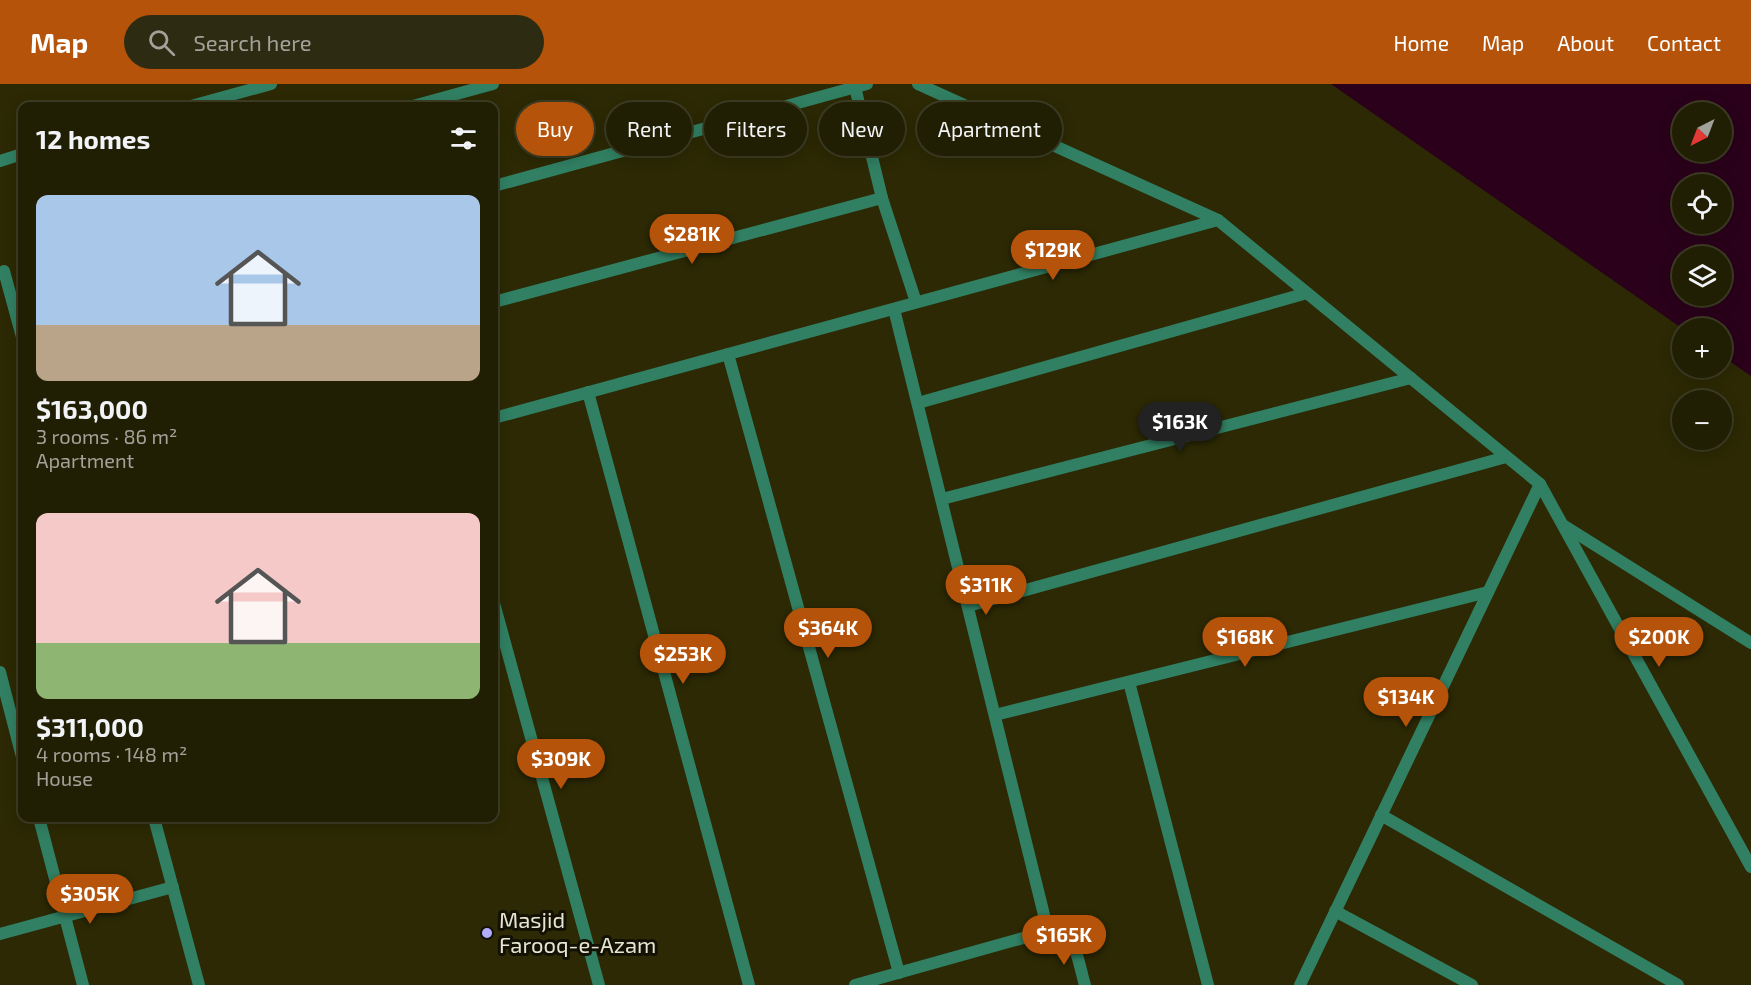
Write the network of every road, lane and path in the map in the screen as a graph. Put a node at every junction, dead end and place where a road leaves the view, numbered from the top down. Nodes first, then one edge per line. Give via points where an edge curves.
1 (271, 84) edge
2 (493, 84) edge
3 (918, 84) edge
4 (861, 86) edge
5 (206, 102) edge
6 (428, 102) edge
7 (18, 155) edge
8 (0, 160) edge
9 (498, 185) edge
10 (882, 198) junction
11 (1218, 220) junction
12 (4, 271) dead end
13 (1307, 293) junction
14 (498, 301) edge
15 (916, 302) junction
16 (894, 309) junction
17 (18, 310) edge
18 (728, 354) junction
19 (1411, 378) junction
20 (588, 392) junction
21 (918, 403) junction
22 (498, 417) edge
23 (1506, 457) junction
24 (1540, 484) junction
25 (942, 499) junction
26 (1563, 525) junction
27 (1488, 592) junction
28 (968, 606) junction
29 (498, 618) edge
30 (1751, 643) edge
31 (0, 672) edge
32 (1129, 682) junction
33 (995, 716) junction
34 (18, 742) edge
35 (1382, 814) junction
36 (40, 822) edge
37 (155, 822) edge
38 (1751, 867) edge
39 (173, 887) junction
40 (1335, 911) junction
41 (65, 916) junction
42 (1048, 931) junction
43 (0, 934) edge
44 (899, 973) junction
45 (83, 985) edge
46 (199, 985) edge
47 (599, 985) edge
48 (749, 985) edge
49 (855, 985) edge
50 (1086, 985) edge
51 (1208, 985) edge
52 (1300, 985) edge
53 (1472, 985) edge
54 (1678, 985) edge

1 - 5 street
2 - 6 street
3 - 11 street
4 - 9 street
4 - 10 street
7 - 8 street
10 - 14 street
10 - 15 street
11 - 13 street
11 - 15 street
12 - 17 street
13 - 19 street
13 - 21 street
15 - 16 street
16 - 18 street
16 - 21 street
18 - 20 street
18 - 44 street
19 - 23 street
19 - 25 street
20 - 22 street
20 - 48 street
21 - 25 street
23 - 24 street
23 - 28 street
24 - 26 street
24 - 27 street
25 - 28 street
26 - 30 street
26 - 38 street
27 - 32 street
27 - 35 street
28 - 33 street
29 - 47 street
31 - 34 street
32 - 33 street
32 - 51 street
33 - 42 street
35 - 40 street
35 - 54 street
36 - 41 street
37 - 39 street
39 - 41 street
39 - 46 street
40 - 52 street
40 - 53 street
41 - 43 street
41 - 45 street
42 - 44 street
42 - 50 street via 1064,933 1071,939
44 - 49 street

